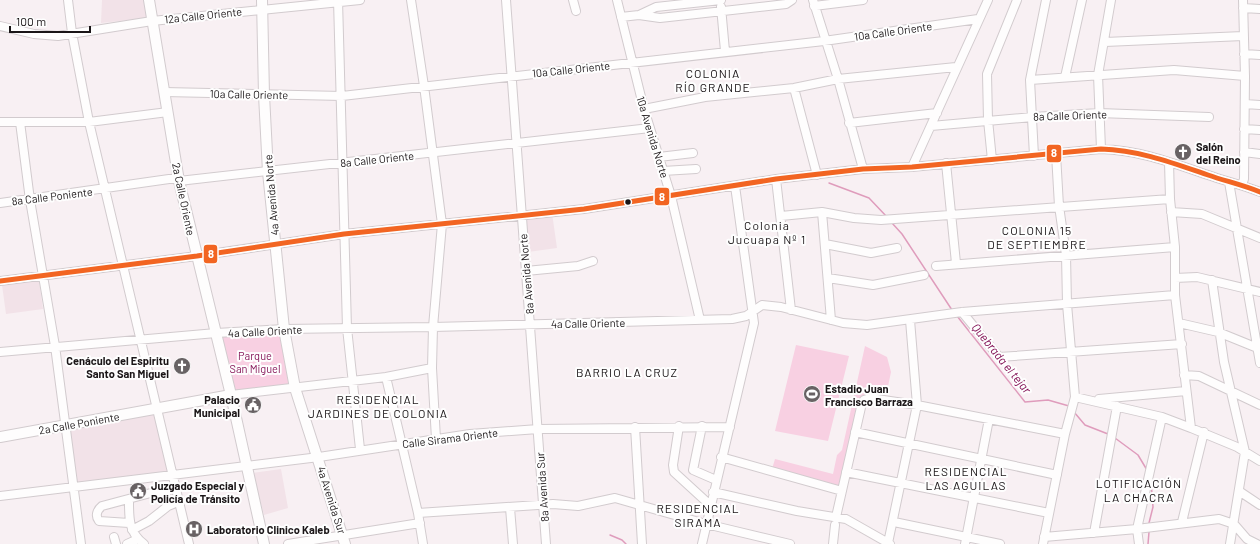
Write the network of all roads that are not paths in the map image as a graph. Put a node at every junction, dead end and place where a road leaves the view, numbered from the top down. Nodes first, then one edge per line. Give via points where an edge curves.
1 (68, 0) edge
2 (149, 0) edge
3 (360, 0) edge
4 (411, 0) edge
5 (506, 0) edge
6 (573, 0) edge
7 (617, 0) edge
8 (721, 0) edge
9 (792, 0) edge
10 (863, 0) edge
11 (988, 0) edge
12 (1017, 0) edge
13 (1046, 0) edge
14 (1082, 0) edge
15 (1111, 0) edge
16 (338, 1) edge
17 (813, 3) edge
18 (262, 4) edge
19 (1243, 4) edge
20 (1260, 9) edge
21 (576, 11) dead end
22 (722, 11) junction
23 (638, 15) junction
24 (621, 17) junction
25 (978, 20) junction
26 (152, 21) junction
27 (0, 26) edge
28 (72, 33) junction
29 (1243, 36) junction
30 (824, 41) junction
31 (1105, 42) junction
32 (725, 51) junction
33 (1244, 54) junction
34 (1260, 55) edge
35 (632, 63) junction
36 (956, 67) junction
37 (1098, 75) junction
38 (510, 76) junction
39 (1245, 76) junction
40 (1065, 77) junction
41 (838, 79) junction
42 (1030, 80) junction
43 (424, 86) junction
44 (794, 88) junction
45 (164, 92) junction
46 (264, 95) junction
47 (342, 96) junction
48 (1245, 104) junction
49 (1260, 105) edge
50 (644, 109) junction
51 (168, 112) junction
52 (937, 113) junction
53 (1099, 113) junction
54 (1032, 117) junction
55 (1209, 117) dead end
56 (988, 120) junction
57 (0, 122) edge
58 (20, 122) junction
59 (90, 122) junction
60 (849, 122) junction
61 (931, 126) junction
62 (650, 128) junction
63 (1244, 130) junction
64 (1260, 130) edge
65 (516, 144) junction
66 (1101, 149) junction
67 (1244, 152) junction
68 (432, 153) junction
69 (693, 153) dead end
70 (1056, 154) junction
71 (1260, 154) edge
72 (1034, 156) junction
73 (659, 157) junction
74 (992, 160) junction
75 (1169, 162) junction
76 (342, 163) junction
77 (946, 163) junction
78 (912, 167) junction
79 (696, 169) dead end
80 (863, 169) junction
81 (663, 171) junction
82 (268, 172) junction
83 (817, 175) junction
84 (776, 180) junction
85 (179, 181) junction
86 (1229, 182) junction
87 (1242, 185) junction
88 (735, 186) junction
89 (105, 189) junction
90 (1260, 192) edge
91 (671, 196) junction
92 (1170, 199) junction
93 (30, 200) junction
94 (0, 203) edge
95 (1059, 206) junction
96 (822, 212) junction
97 (1171, 212) junction
98 (521, 215) junction
99 (952, 215) junction
100 (781, 216) junction
101 (442, 224) junction
102 (1237, 229) junction
103 (344, 234) junction
104 (1260, 238) edge
105 (276, 244) junction
106 (825, 244) junction
107 (1175, 247) junction
108 (897, 248) dead end
109 (1066, 255) junction
110 (197, 256) junction
111 (593, 262) dead end
112 (956, 263) junction
113 (122, 265) junction
114 (936, 266) dead end
115 (526, 271) junction
116 (42, 276) junction
117 (924, 276) dead end
118 (828, 278) junction
119 (1175, 278) junction
120 (0, 280) edge
121 (1212, 280) junction
122 (1248, 289) junction
123 (1260, 292) edge
124 (1175, 295) junction
125 (1067, 304) junction
126 (791, 310) junction
127 (752, 312) junction
128 (957, 313) junction
129 (700, 320) junction
130 (831, 320) junction
131 (910, 320) junction
132 (1179, 322) junction
133 (530, 324) junction
134 (433, 327) junction
135 (346, 328) junction
136 (284, 329) junction
137 (1218, 332) junction
138 (216, 333) junction
139 (142, 340) junction
140 (1182, 344) junction
141 (55, 346) junction
142 (1258, 348) edge
143 (0, 352) edge
144 (1072, 352) junction
145 (1260, 363) edge
146 (432, 368) junction
147 (1184, 375) junction
148 (386, 377) junction
149 (352, 381) junction
150 (295, 388) junction
151 (1186, 391) junction
152 (1230, 391) junction
153 (231, 395) junction
154 (1075, 397) junction
155 (1093, 400) junction
156 (917, 405) junction
157 (1260, 405) edge
158 (1117, 406) junction
159 (158, 409) junction
160 (1162, 417) junction
161 (989, 419) junction
162 (65, 424) junction
163 (679, 426) junction
164 (702, 426) junction
165 (635, 427) junction
166 (730, 427) junction
167 (1191, 428) junction
168 (538, 429) junction
169 (855, 432) junction
170 (1204, 432) junction
171 (1065, 434) junction
172 (0, 437) edge
173 (436, 438) junction
174 (909, 443) junction
175 (402, 444) junction
176 (360, 449) junction
177 (1245, 452) junction
178 (319, 457) junction
179 (721, 457) junction
180 (982, 459) junction
181 (1260, 461) edge
182 (245, 465) junction
183 (846, 472) junction
184 (173, 474) junction
185 (1057, 475) junction
186 (716, 480) junction
187 (901, 483) junction
188 (74, 487) junction
189 (842, 491) junction
190 (1240, 491) junction
191 (713, 492) junction
192 (0, 496) edge
193 (974, 498) junction
194 (129, 499) junction
195 (179, 503) junction
196 (638, 504) junction
197 (710, 505) junction
198 (1260, 505) edge
199 (168, 506) junction
200 (544, 506) junction
201 (510, 508) junction
202 (418, 513) junction
203 (1049, 513) junction
204 (836, 521) junction
205 (894, 522) junction
206 (1182, 522) junction
207 (420, 523) junction
208 (706, 524) junction
209 (1234, 524) junction
210 (130, 526) junction
211 (1137, 529) junction
212 (640, 530) junction
213 (1094, 533) junction
214 (345, 540) edge
215 (1044, 540) edge
216 (966, 541) edge
217 (141, 542) edge
218 (889, 543) edge
219 (82, 544) edge
220 (127, 544) edge
221 (189, 544) edge
222 (264, 544) edge
223 (288, 544) edge
224 (424, 544) edge
225 (513, 544) edge
226 (546, 544) edge
227 (642, 544) edge
228 (648, 544) edge
229 (702, 544) edge
230 (790, 544) edge
231 (833, 544) edge
232 (1000, 544) edge
233 (1139, 544) edge
234 (1230, 544) edge
235 (1257, 544) edge

1 - 28 street
2 - 26 main road, 2a Calle Oriente
3 - 16 street, 12a Calle Oriente
4 - 43 street
5 - 38 street, 8a Avenida Norte
6 - 21 street
7 - 24 street, 10a Avenida Norte
8 - 22 street
8 - 23 street via 656,7
9 - 22 street via 786,4
10 - 17 street
11 - 25 street
12 - 56 street via 988,74
13 - 42 street
14 - 40 street
15 - 31 street
16 - 18 street, 12a Calle Oriente
16 - 47 street
17 - 30 street
18 - 26 street, 12a Calle Oriente
18 - 46 main road, 4a Avenida Norte
19 - 20 street
19 - 29 street
22 - 23 street via 660,18
22 - 32 street
23 - 24 street
24 - 35 street, 10a Avenida Norte
25 - 30 street, 10a Calle Oriente
25 - 36 street
26 - 28 street, 12a Calle Oriente
26 - 45 main road, 2a Calle Oriente
27 - 28 street, 12a Calle Oriente via 34,34 58,36
28 - 59 street
29 - 31 street
29 - 33 street
30 - 32 street, 10a Calle Oriente
30 - 41 street
31 - 37 street
32 - 35 street, 10a Calle Oriente
33 - 34 street
33 - 39 street
35 - 38 street, 10a Calle Oriente
35 - 50 street, 10a Avenida Norte
36 - 41 street
36 - 52 street
37 - 39 street via 1174,70
37 - 40 street
37 - 53 street
38 - 43 street, 10a Calle Oriente
38 - 65 street, 8a Avenida Norte
39 - 48 street
40 - 42 street
41 - 44 street
41 - 60 street
42 - 54 street
43 - 47 street, 10a Calle Oriente
43 - 68 street
44 - 50 street via 705,97
44 - 83 street
45 - 46 street, 10a Calle Oriente
45 - 51 main road, 2a Calle Oriente
46 - 47 street, 10a Calle Oriente
46 - 82 main road, 4a Avenida Norte
47 - 76 street
48 - 49 street
48 - 63 street
50 - 62 street, 10a Avenida Norte
51 - 59 street
51 - 85 main road, 2a Calle Oriente
52 - 60 street
52 - 61 street
53 - 54 street, 8a Calle Oriente
53 - 55 street, 8a Calle Oriente
53 - 66 street
54 - 56 street, 8a Calle Oriente
54 - 72 street
56 - 61 street, 8a Calle Oriente
56 - 74 street
57 - 58 street
58 - 59 street
58 - 93 street
59 - 89 street
60 - 80 street
61 - 78 street
62 - 65 street, 8a Calle Oriente
62 - 73 street, 10a Avenida Norte
63 - 64 street
63 - 67 street
65 - 68 street, 8a Calle Oriente
65 - 98 street, 8a Avenida Norte
66 - 70 street
66 - 75 street via 1122,149
67 - 71 street
67 - 87 street
68 - 76 street, 8a Calle Oriente
68 - 101 street
69 - 73 street
70 - 72 street
70 - 95 street
72 - 74 street
73 - 81 street, 10a Avenida Norte
74 - 77 street
75 - 86 street
75 - 92 street
76 - 82 street, 8a Calle Oriente
76 - 103 street
77 - 78 street
77 - 99 street
78 - 80 street
79 - 81 street
80 - 83 street
81 - 91 street, 10a Avenida Norte
82 - 85 street, 8a Calle Oriente
82 - 105 main road, 4a Avenida Norte
83 - 84 street
84 - 88 street
84 - 100 street
85 - 89 street, 8a Calle Oriente via 169,179
85 - 110 main road, 2a Calle Oriente
86 - 87 street
86 - 102 street
87 - 90 street
88 - 91 street
88 - 127 street
89 - 93 street, 8a Calle Poniente
89 - 113 street
91 - 98 street
91 - 129 street, 10a Avenida Norte
92 - 95 street
92 - 97 street
93 - 94 street, 8a Calle Poniente
93 - 116 street
95 - 99 street
95 - 109 street
96 - 99 street via 854,218 889,219
96 - 100 street
96 - 106 street
97 - 102 street via 1202,214
97 - 107 street
98 - 101 street
98 - 115 street, 8a Avenida Norte
99 - 112 street
100 - 126 street
101 - 103 street
101 - 134 street
102 - 104 street
102 - 122 street
103 - 105 street
103 - 135 street
105 - 110 street
105 - 136 main road, 4a Avenida Norte
106 - 108 street via 870,253
106 - 118 street
107 - 109 street
107 - 119 street
109 - 112 street
109 - 125 street
110 - 113 street
110 - 138 main road, 2a Calle Oriente
111 - 115 street
112 - 114 street
113 - 116 street
113 - 139 street
115 - 133 street, 8a Avenida Norte
116 - 120 street
116 - 141 street
117 - 118 street via 873,285
118 - 130 street
119 - 121 street via 1197,277
119 - 124 street
121 - 122 street
121 - 137 street
122 - 123 street
122 - 142 street
124 - 125 street, 4a Calle Oriente
124 - 132 street
125 - 128 street, 4a Calle Oriente
125 - 144 street
126 - 127 street, 4a Calle Oriente via 762,305
126 - 130 street, 4a Calle Oriente
127 - 129 street, 4a Calle Oriente via 732,319
127 - 166 street via 754,322
128 - 131 street, 4a Calle Oriente
128 - 144 street via 999,357
129 - 133 street, 4a Calle Oriente
130 - 131 street, 4a Calle Oriente via 867,325
131 - 156 street
132 - 137 street
132 - 140 street
133 - 134 street, 4a Calle Oriente
133 - 168 street, 8a Avenida Norte
134 - 135 street, 4a Calle Oriente
134 - 146 street
135 - 136 street, 4a Calle Oriente
135 - 149 street
136 - 138 street, 4a Calle Oriente
136 - 150 main road, 4a Avenida Norte
137 - 142 street
137 - 152 street
138 - 139 street, 4a Calle Oriente
138 - 153 main road, 2a Calle Oriente
139 - 141 street, 4a Calle Oriente
139 - 159 street
140 - 144 street
140 - 147 street
141 - 143 street, 4a Calle Oriente
141 - 162 street
142 - 145 street
144 - 154 street
146 - 148 street
146 - 173 street
147 - 151 street
147 - 152 street via 1199,376
148 - 149 street
148 - 175 street
149 - 150 street
149 - 176 street
150 - 153 street
150 - 178 main road, 4a Avenida Norte
151 - 155 street
151 - 167 street
152 - 157 street
152 - 177 street
153 - 159 main road
153 - 182 main road, 2a Calle Oriente
154 - 155 street
154 - 171 street
155 - 158 street
156 - 161 street
156 - 169 street via 870,398 864,400
156 - 174 street
158 - 160 street
158 - 213 street
159 - 162 main road, 2a Calle Poniente
159 - 184 street
160 - 167 street
160 - 211 street
161 - 171 street
161 - 180 street
162 - 172 main road, 2a Calle Poniente
162 - 188 street
163 - 164 street, Calle Sirama Oriente
163 - 165 street, Calle Sirama Oriente
163 - 197 street via 674,472
164 - 166 street, Calle Sirama Oriente
164 - 186 street via 693,470
165 - 168 street, Calle Sirama Oriente
165 - 196 street
166 - 179 street
167 - 170 street
168 - 173 street, Calle Sirama Oriente
168 - 200 street, 8a Avenida Sur
169 - 174 street
169 - 183 street
170 - 177 street
170 - 206 street
171 - 185 street
173 - 175 street, Calle Sirama Oriente
174 - 180 street
174 - 187 street
175 - 176 street, Calle Sirama Oriente
175 - 202 street
176 - 178 street, Calle Sirama Oriente
177 - 181 street
177 - 190 street
178 - 182 street, Calle Sirama Oriente
178 - 214 main road, 4a Avenida Sur
179 - 186 street
179 - 189 street
180 - 185 street
180 - 193 street
182 - 184 street, Calle Sirama Oriente
182 - 222 main road, 2a Calle Oriente
183 - 187 street
183 - 189 street
184 - 188 street, Calle Sirama Oriente
184 - 195 street
185 - 203 street
186 - 191 street
187 - 193 street
187 - 205 street
188 - 192 street, Calle Sirama Oriente
188 - 219 street
189 - 204 street
190 - 198 street
190 - 209 street
191 - 197 street
191 - 204 street
193 - 203 street
193 - 216 street
194 - 199 street via 162,490 166,492
194 - 210 street
194 - 210 street via 102,506 97,518 103,522
195 - 199 street
195 - 221 street
196 - 200 street via 613,498 579,505
196 - 208 street
196 - 212 street
197 - 208 street
199 - 210 street via 149,521
200 - 201 street
200 - 226 street, 8a Avenida Sur
201 - 202 street
201 - 225 street
202 - 207 street
203 - 215 street
204 - 218 street via 846,519
204 - 231 street
205 - 216 street
205 - 218 street
206 - 209 street via 1219,519
206 - 211 street
207 - 214 street
207 - 224 street
208 - 229 street
208 - 230 street
209 - 234 street
209 - 235 street via 1248,539
210 - 217 street
211 - 213 street
211 - 233 street
212 - 227 street
212 - 228 street
213 - 215 street
214 - 223 street
216 - 232 street
217 - 220 street

